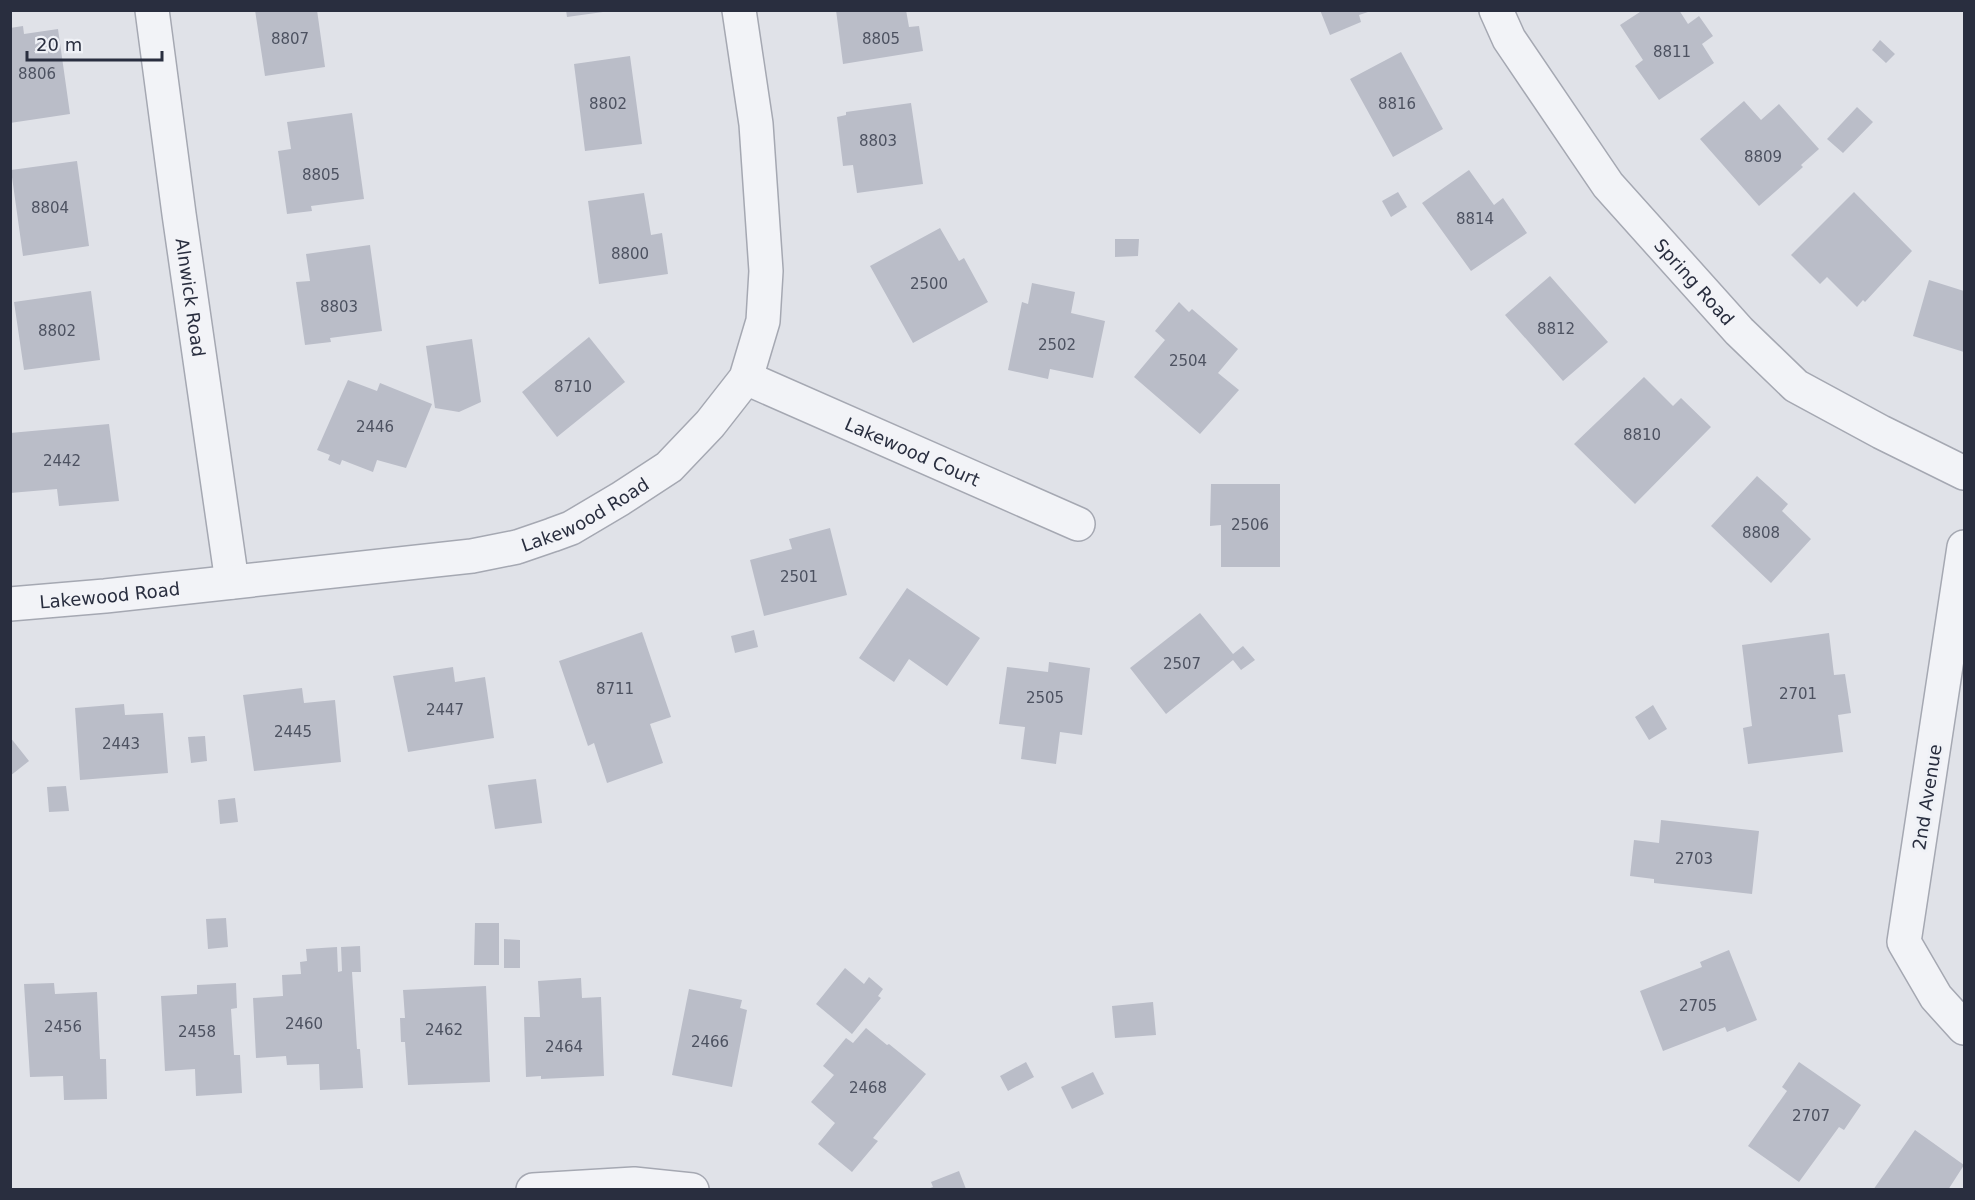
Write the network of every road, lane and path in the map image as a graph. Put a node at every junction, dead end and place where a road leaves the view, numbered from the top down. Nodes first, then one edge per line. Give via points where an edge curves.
1 (152, 10) edge
2 (739, 10) edge
3 (1496, 10) edge
4 (746, 378) junction
5 (1965, 473) edge
6 (1078, 524) dead end
7 (1965, 548) edge
8 (232, 582) junction
9 (10, 604) edge
10 (1965, 1028) edge
11 (533, 1190) edge
12 (692, 1190) edge

1 - 8 street, Alnwick Road
2 - 4 street, Lakewood Road via 756,124 766,271 764,321
3 - 5 street, Spring Road via 1509,39 1608,185 1739,331 1796,386
4 - 6 street, Lakewood Court
4 - 8 street, Lakewood Road via 669,467 552,536 472,556
7 - 10 street, 2nd Avenue via 1904,942 1936,997
8 - 9 street, Lakewood Road
11 - 12 street via 634,1184

